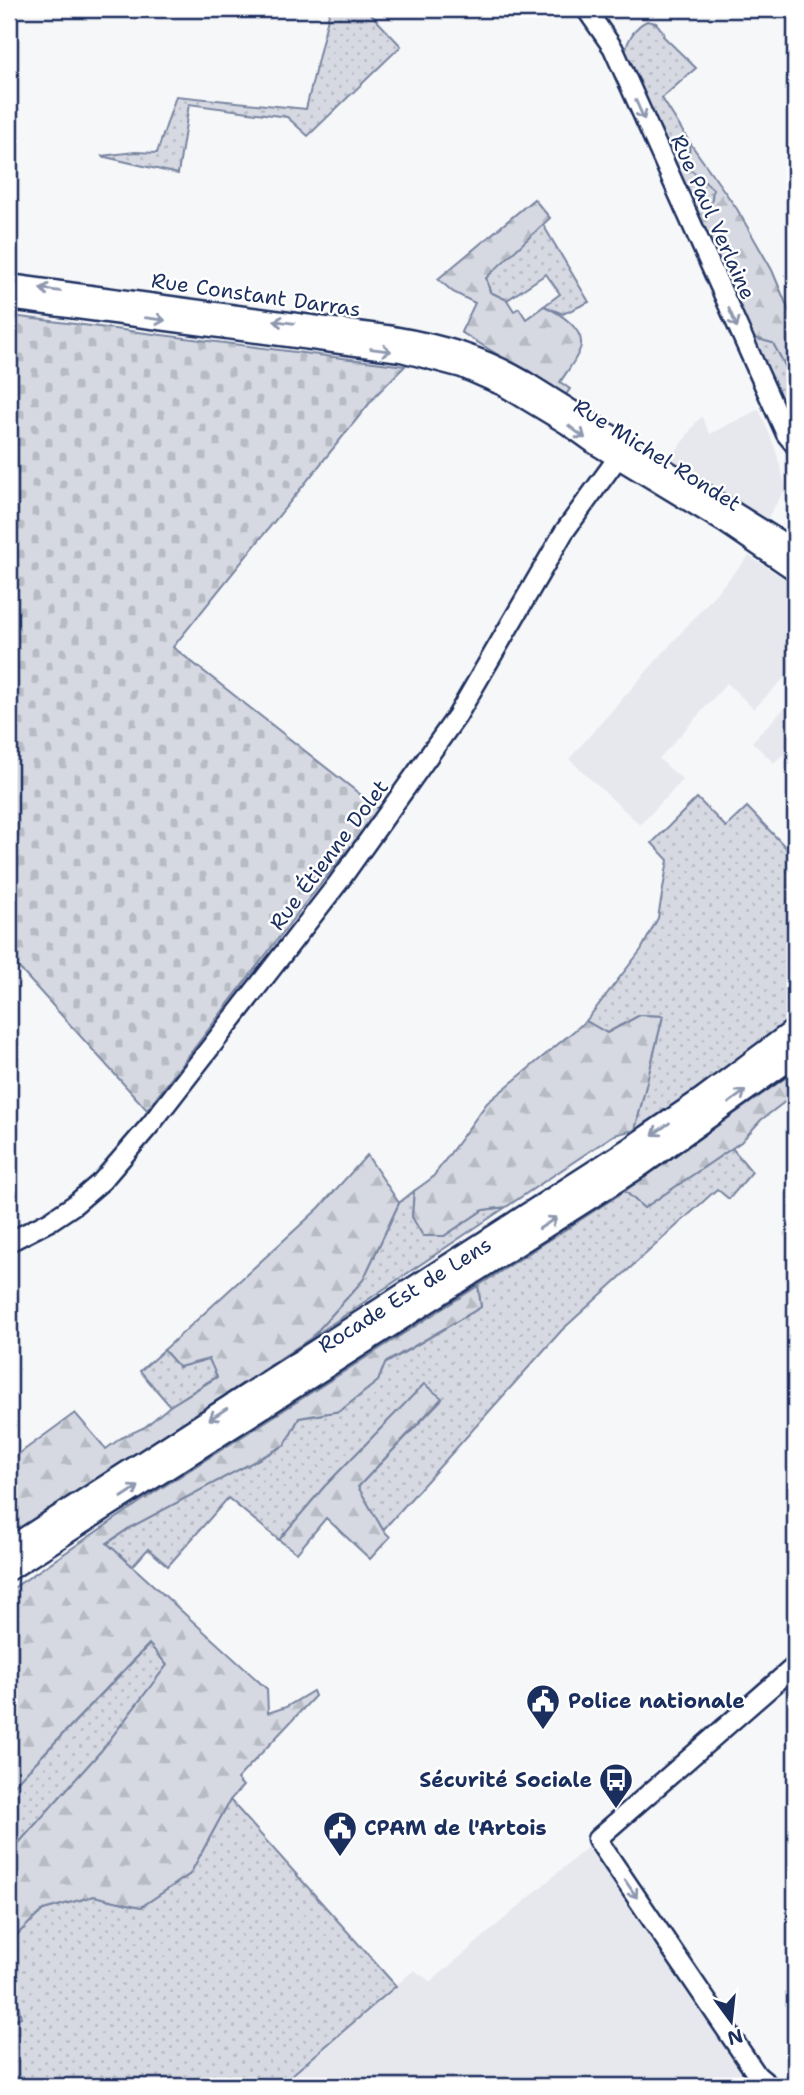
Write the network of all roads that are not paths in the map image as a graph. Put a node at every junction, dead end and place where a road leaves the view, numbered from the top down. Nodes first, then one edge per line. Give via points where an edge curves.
1 (586, 9) edge
2 (9, 284) edge
3 (9, 300) edge
4 (493, 372) junction
5 (795, 445) edge
6 (622, 452) junction
7 (794, 561) edge
8 (795, 1031) edge
9 (795, 1054) edge
10 (9, 1242) edge
11 (72, 1529) junction
12 (13, 1546) edge
13 (9, 1569) edge
14 (9, 1577) edge
15 (795, 1666) edge
16 (761, 2082) edge

1 -> 5 main road, Rue Paul Verlaine via 613,48 786,434
4 -> 2 main road, Rue Constant Darras via 445,346 393,336
3 -> 4 main road, Rue Constant Darras via 401,352
4 - 6 main road, Rue Michel Rondet
6 - 7 main road, Rue Michel Rondet
6 - 10 main road, Rue Étienne Dolet via 564,531 465,705 418,773 151,1124 90,1192 50,1221
8 -> 12 highway, Rocade Est de Lens via 628,1151
11 -> 9 highway, Rocade Est de Lens via 638,1166
11 - 13 highway, Rocade Est de Lens
11 - 14 highway
15 -> 16 main road via 597,1839

